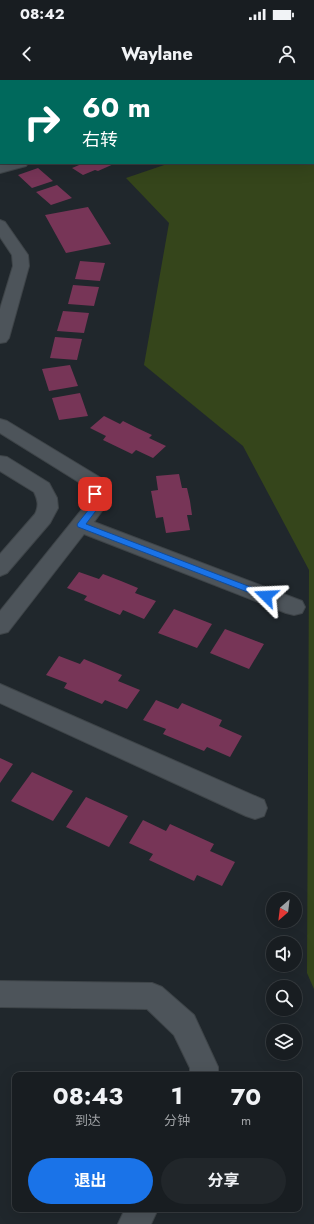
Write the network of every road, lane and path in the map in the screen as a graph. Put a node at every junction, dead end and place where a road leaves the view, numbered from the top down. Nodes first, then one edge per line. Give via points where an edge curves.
1 (18, 164) edge
2 (0, 169) edge
3 (0, 225) edge
4 (0, 338) edge
5 (0, 425) edge
6 (0, 462) edge
7 (81, 525) junction
8 (0, 568) edge
9 (294, 607) dead end
10 (0, 626) edge
11 (0, 693) edge
12 (255, 808) dead end
13 (0, 994) edge
14 (204, 1072) edge
15 (141, 1212) edge
16 (134, 1224) edge

1 - 2 street
3 - 4 street via 20,255 21,266
5 - 7 street via 94,483 97,504
6 - 8 street via 42,488 48,508 43,518
7 - 9 street
7 - 10 street
11 - 12 street
13 - 14 street via 152,996 184,1025
15 - 16 street

